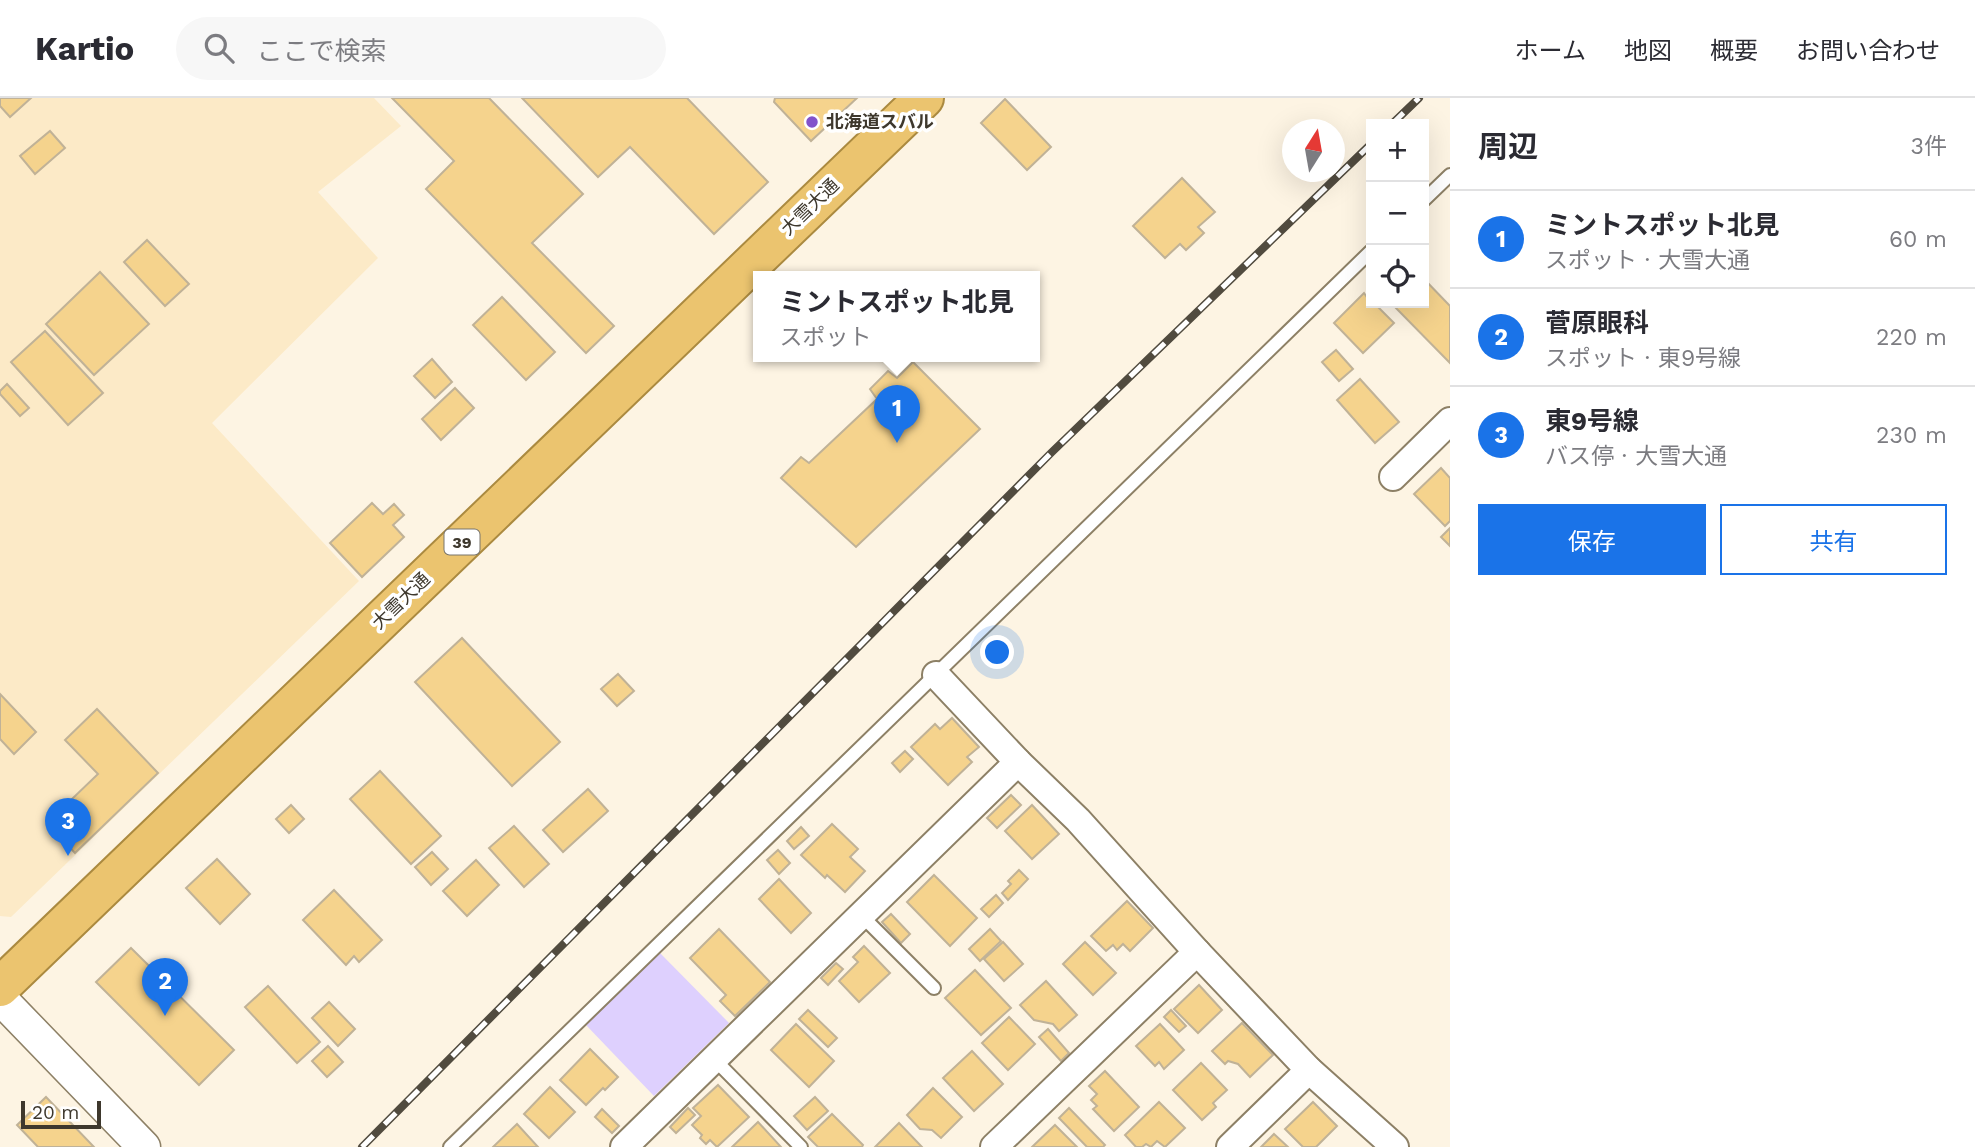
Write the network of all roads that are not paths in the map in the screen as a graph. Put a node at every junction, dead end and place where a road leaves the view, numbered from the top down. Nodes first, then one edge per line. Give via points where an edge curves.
1 (923, 98) edge
2 (1450, 175) edge
3 (1429, 195) edge
4 (1366, 256) edge
5 (1450, 421) edge
6 (1393, 478) dead end
7 (936, 674) junction
8 (1018, 762) junction
9 (861, 915) junction
10 (1197, 952) junction
11 (0, 987) edge
12 (934, 989) dead end
13 (0, 998) edge
14 (713, 1059) junction
15 (1310, 1070) junction
16 (641, 1142) edge
17 (144, 1147) edge
18 (450, 1147) edge
19 (801, 1147) edge
20 (994, 1147) edge
21 (1230, 1147) edge
22 (1395, 1147) edge

1 - 11 highway, 大雪大通 / 39
2 - 3 lane
4 - 7 lane
5 - 6 street
7 - 8 street
7 - 18 lane
8 - 9 street
8 - 10 street via 1078,820
9 - 12 lane
9 - 14 street
10 - 15 street
10 - 20 street
13 - 17 street
14 - 16 street
14 - 19 lane
15 - 21 street
15 - 22 street

